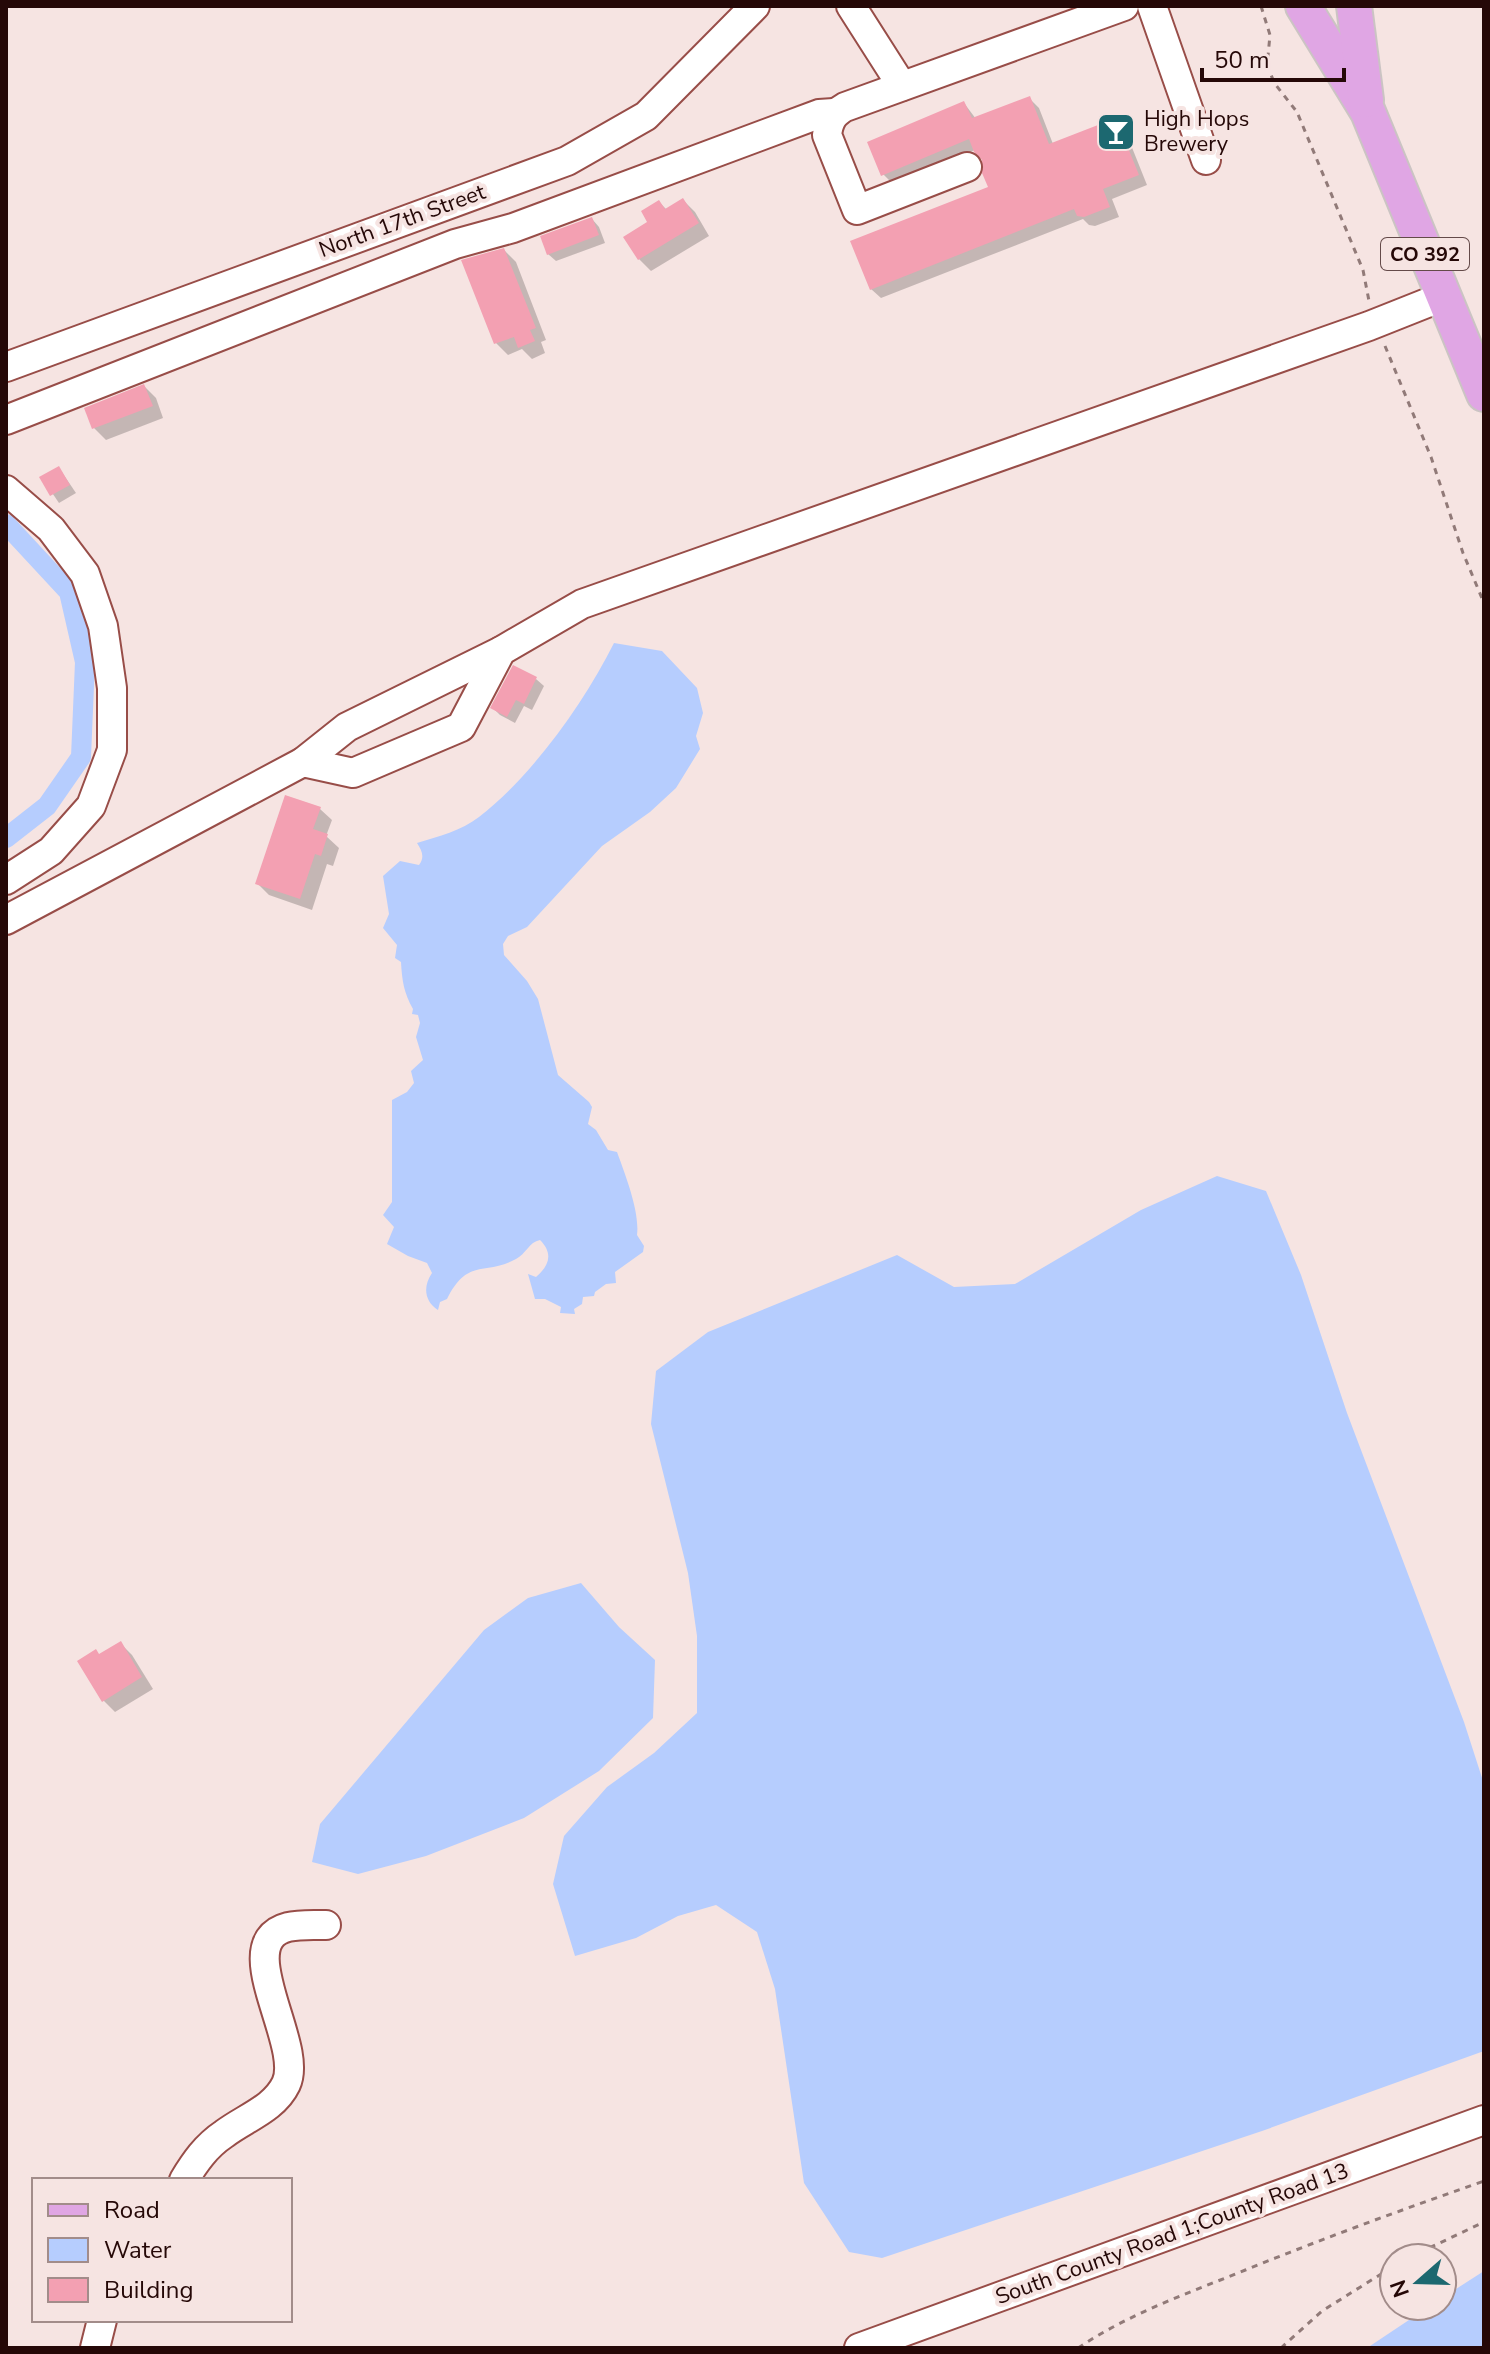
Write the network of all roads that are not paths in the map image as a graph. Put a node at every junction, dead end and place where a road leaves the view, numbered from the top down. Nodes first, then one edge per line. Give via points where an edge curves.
1 (755, 6) edge
2 (851, 6) edge
3 (1124, 6) edge
4 (1152, 6) edge
5 (1303, 6) edge
6 (1354, 6) edge
7 (902, 86) junction
8 (1368, 112) junction
9 (834, 113) junction
10 (1206, 160) dead end
11 (967, 167) dead end
12 (498, 186) junction
13 (513, 228) junction
14 (1442, 297) junction
15 (6, 367) edge
16 (1484, 394) edge
17 (6, 420) edge
18 (6, 490) edge
19 (501, 651) junction
20 (303, 762) junction
21 (6, 880) edge
22 (6, 920) edge
23 (326, 1925) dead end
24 (1484, 2120) edge
25 (185, 2178) edge
26 (102, 2322) edge
27 (95, 2348) edge
28 (859, 2348) edge

1 - 12 street, North 17th Street via 646,116 567,161
2 - 7 street
3 - 7 street
4 - 10 street
5 - 8 main road, CO 392
6 - 8 main road, CO 392
7 - 9 street
8 - 14 main road, CO 392
9 - 11 street via 827,135 857,210
9 - 13 street via 819,114
12 - 13 street
12 - 15 street, North 17th Street
13 - 17 street via 355,281
14 - 16 main road, CO 392
14 - 19 street via 582,604
18 - 21 street via 51,529 85,574 103,626 112,688 112,750 91,806 51,851
19 - 20 street via 347,727
19 - 20 street via 461,727 353,773
20 - 22 street
23 - 25 street via 290,1927 266,1944 264,1964 288,2051 289,2080 275,2100 203,2152
24 - 28 street, South County Road 1;County Road 13
26 - 27 street

